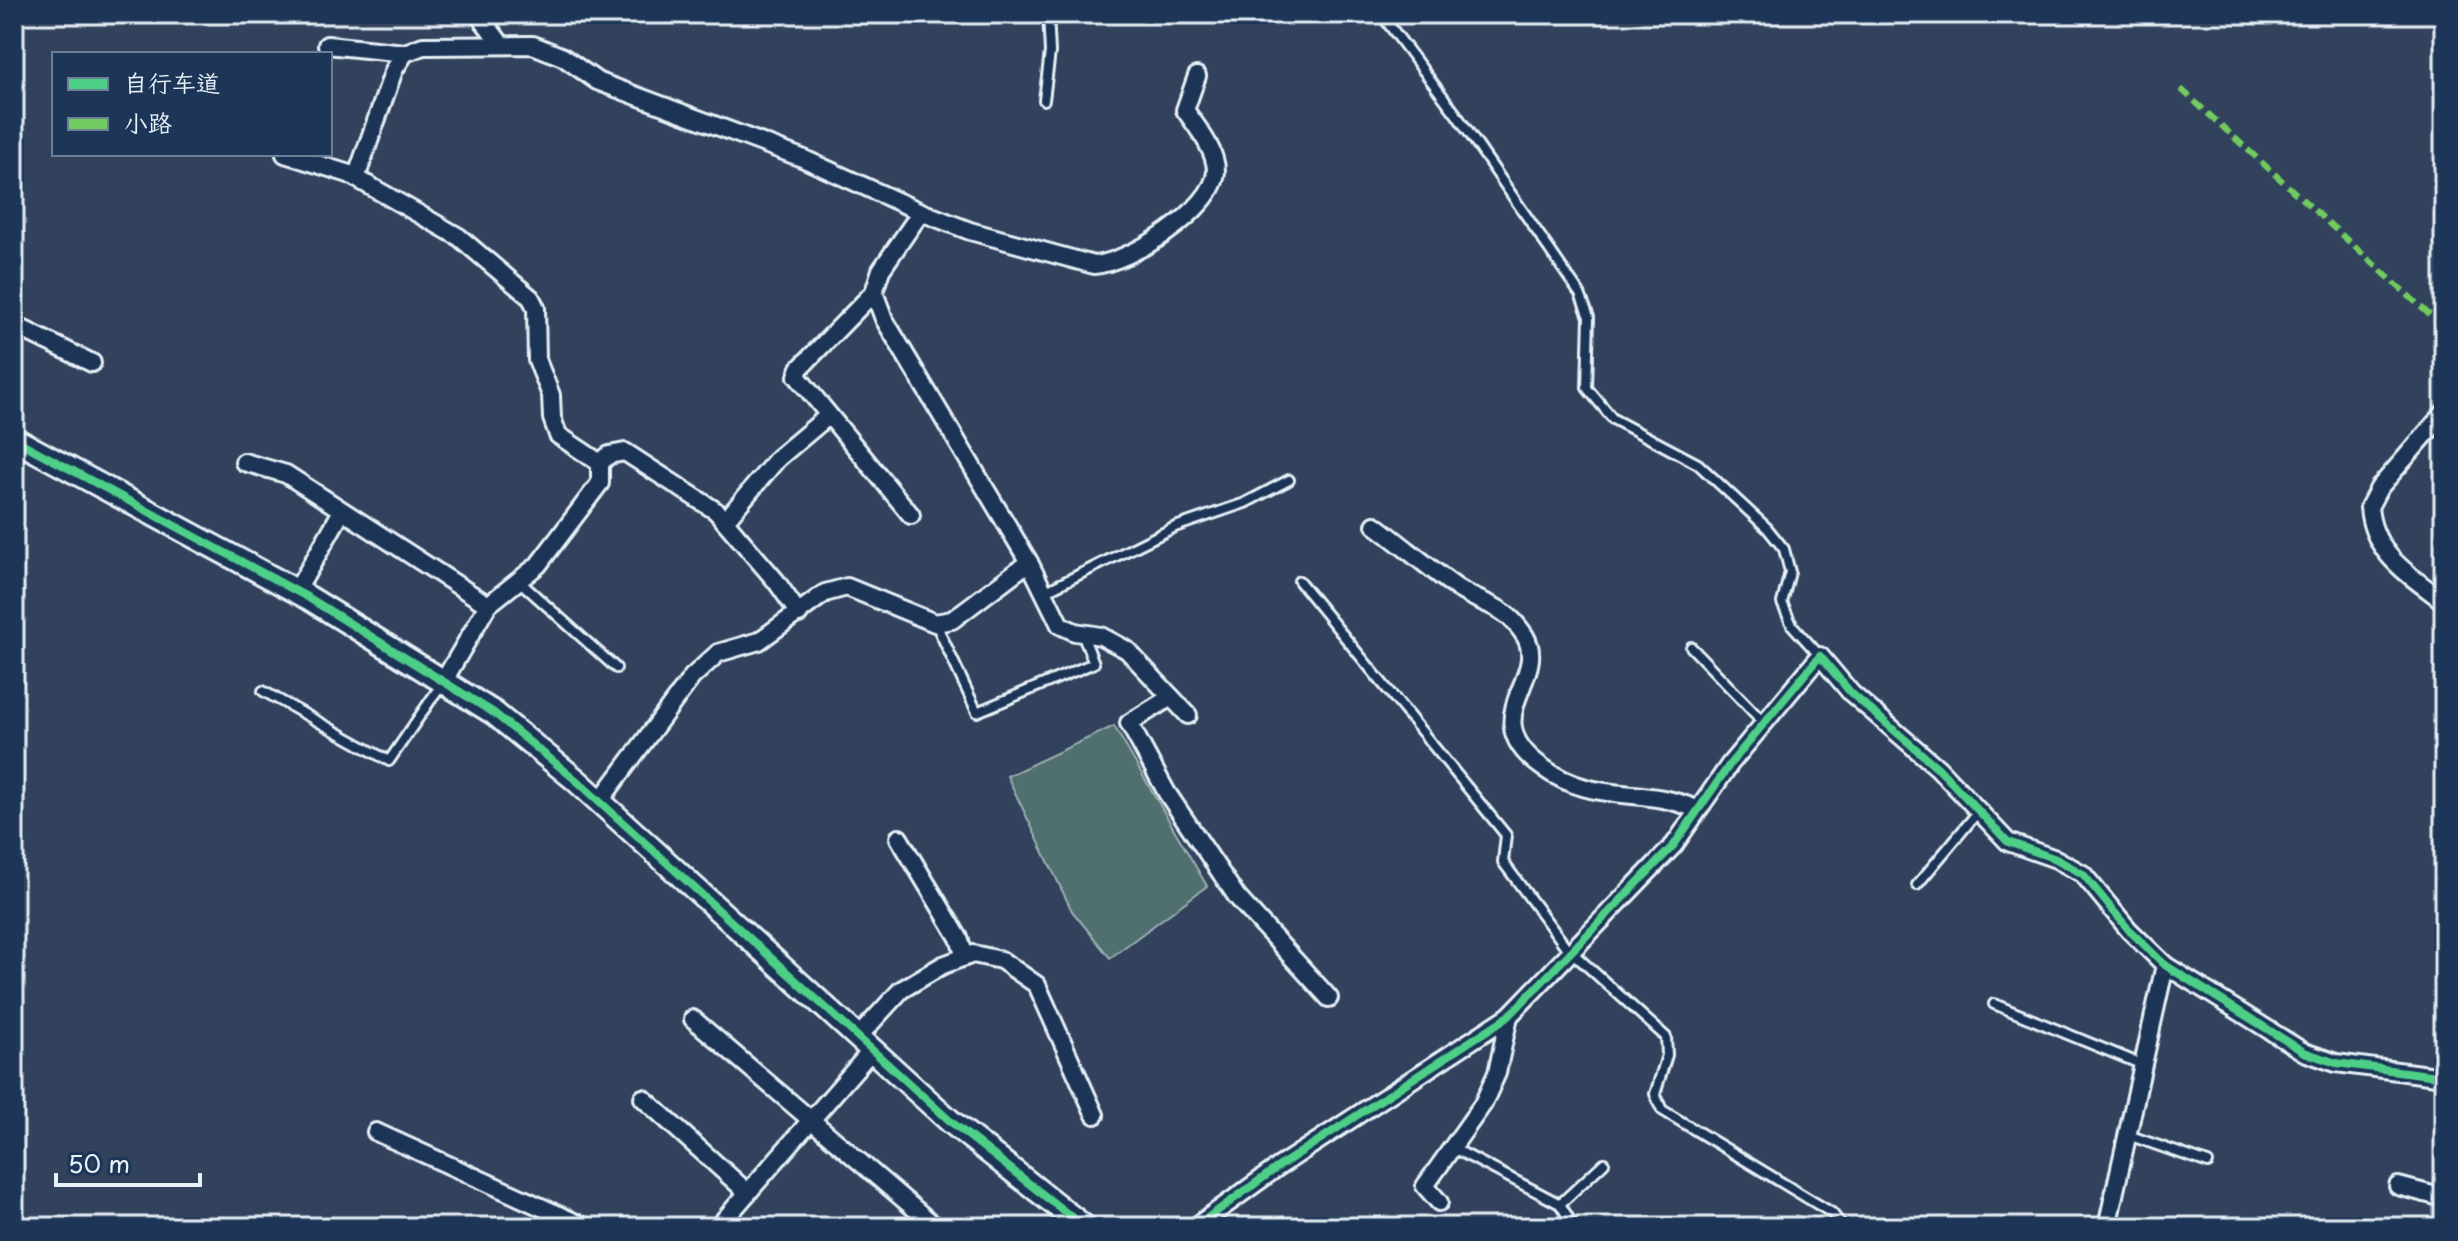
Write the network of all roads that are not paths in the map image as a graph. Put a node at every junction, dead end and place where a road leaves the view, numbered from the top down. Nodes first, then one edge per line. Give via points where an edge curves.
1 (478, 14) edge
2 (1048, 14) edge
3 (1381, 14) edge
4 (501, 44) junction
5 (327, 45) dead end
6 (405, 53) junction
7 (1197, 76) dead end
8 (1044, 100) dead end
9 (291, 156) edge
10 (356, 178) junction
11 (921, 212) junction
12 (874, 292) junction
13 (14, 325) edge
14 (92, 363) dead end
15 (2444, 413) edge
16 (828, 416) junction
17 (14, 439) edge
18 (244, 462) dead end
19 (600, 463) junction
20 (1289, 480) dead end
21 (342, 511) junction
22 (911, 515) dead end
23 (725, 521) junction
24 (1375, 525) dead end
25 (1029, 562) junction
26 (519, 580) junction
27 (1299, 581) dead end
28 (296, 592) junction
29 (1044, 592) junction
30 (2444, 602) edge
31 (488, 605) junction
32 (799, 614) junction
33 (935, 623) junction
34 (1082, 633) junction
35 (1691, 647) dead end
36 (1820, 656) junction
37 (616, 668) dead end
38 (443, 682) junction
39 (263, 691) dead end
40 (1171, 697) junction
41 (1188, 715) dead end
42 (1764, 723) junction
43 (600, 801) junction
44 (1698, 810) junction
45 (1978, 812) junction
46 (899, 838) dead end
47 (1917, 885) dead end
48 (1572, 953) junction
49 (965, 957) junction
50 (2165, 965) junction
51 (1329, 998) dead end
52 (1994, 1004) dead end
53 (1509, 1016) junction
54 (693, 1019) dead end
55 (865, 1044) junction
56 (2143, 1065) junction
57 (2444, 1077) edge
58 (643, 1098) dead end
59 (1095, 1115) dead end
60 (812, 1121) junction
61 (376, 1132) dead end
62 (2127, 1135) junction
63 (1452, 1147) junction
64 (1604, 1163) dead end
65 (2208, 1163) dead end
66 (2398, 1186) dead end
67 (748, 1193) junction
68 (2444, 1198) edge
69 (1439, 1202) dead end
70 (1560, 1204) junction
71 (585, 1227) edge
72 (718, 1227) edge
73 (936, 1227) edge
74 (1084, 1227) edge
75 (1195, 1227) edge
76 (1574, 1227) edge
77 (1843, 1227) edge
78 (2107, 1227) edge

1 - 4 street
2 - 8 lane
3 - 36 lane via 1580,294 1589,317 1587,388 1598,405 1613,419 1698,464 1767,528 1784,549 1790,572 1782,603 1792,625
4 - 6 street via 423,46
4 - 11 street via 543,49 597,81 802,158
5 - 6 street
6 - 10 street via 394,70
7 - 11 street via 1185,110 1216,166 1214,184 1196,207 1135,255 1094,265
9 - 10 street
10 - 19 street via 459,237 531,298 536,308 537,360 551,395 558,435
11 - 12 street via 881,270
12 - 16 street via 797,376
12 - 25 street via 884,319
13 - 14 street
15 - 30 street via 2379,488 2369,507 2376,542
16 - 22 street
16 - 23 street via 778,458
17 - 28 street
18 - 21 street via 286,474
19 - 23 street via 625,452
19 - 26 street via 600,483 538,565
20 - 29 lane via 1245,503 1175,527
21 - 28 street
21 - 31 street
23 - 32 street
24 - 44 street via 1460,589 1507,612 1527,639 1532,658 1511,717 1516,740 1539,766 1570,785 1599,794 1680,802
25 - 29 street
25 - 33 street via 952,620
26 - 31 street
26 - 37 lane
27 - 48 lane via 1506,835 1503,862
28 - 38 street
29 - 34 street via 1060,625
31 - 38 street
32 - 33 street via 825,593 847,587
32 - 43 street via 759,641 718,653 692,677
33 - 34 lane via 977,712 1094,663
34 - 40 street via 1127,650
35 - 42 lane
36 - 42 street
36 - 45 street via 1851,693 1938,768
38 - 39 lane via 389,761
38 - 43 street via 494,713
40 - 41 street
40 - 51 street via 1129,723 1167,793 1237,897
42 - 44 street
43 - 55 street
44 - 48 street via 1674,845
45 - 47 lane
45 - 50 street via 2008,842 2083,874
46 - 49 street
48 - 53 street
48 - 77 lane via 1666,1037 1667,1055 1655,1094 1662,1110 1832,1213
49 - 55 street via 901,990
49 - 59 street via 1001,960 1037,985
50 - 56 street
50 - 57 street via 2304,1052 2336,1063
52 - 56 lane
53 - 63 street via 1497,1073 1483,1104
53 - 75 street
54 - 60 street
55 - 60 street
55 - 74 street via 950,1121
56 - 62 street
58 - 67 street
60 - 67 street
60 - 73 street
61 - 71 street
62 - 65 lane
62 - 78 street
63 - 69 street via 1425,1186
63 - 70 lane
64 - 70 lane
66 - 68 street
67 - 72 street
70 - 76 lane

